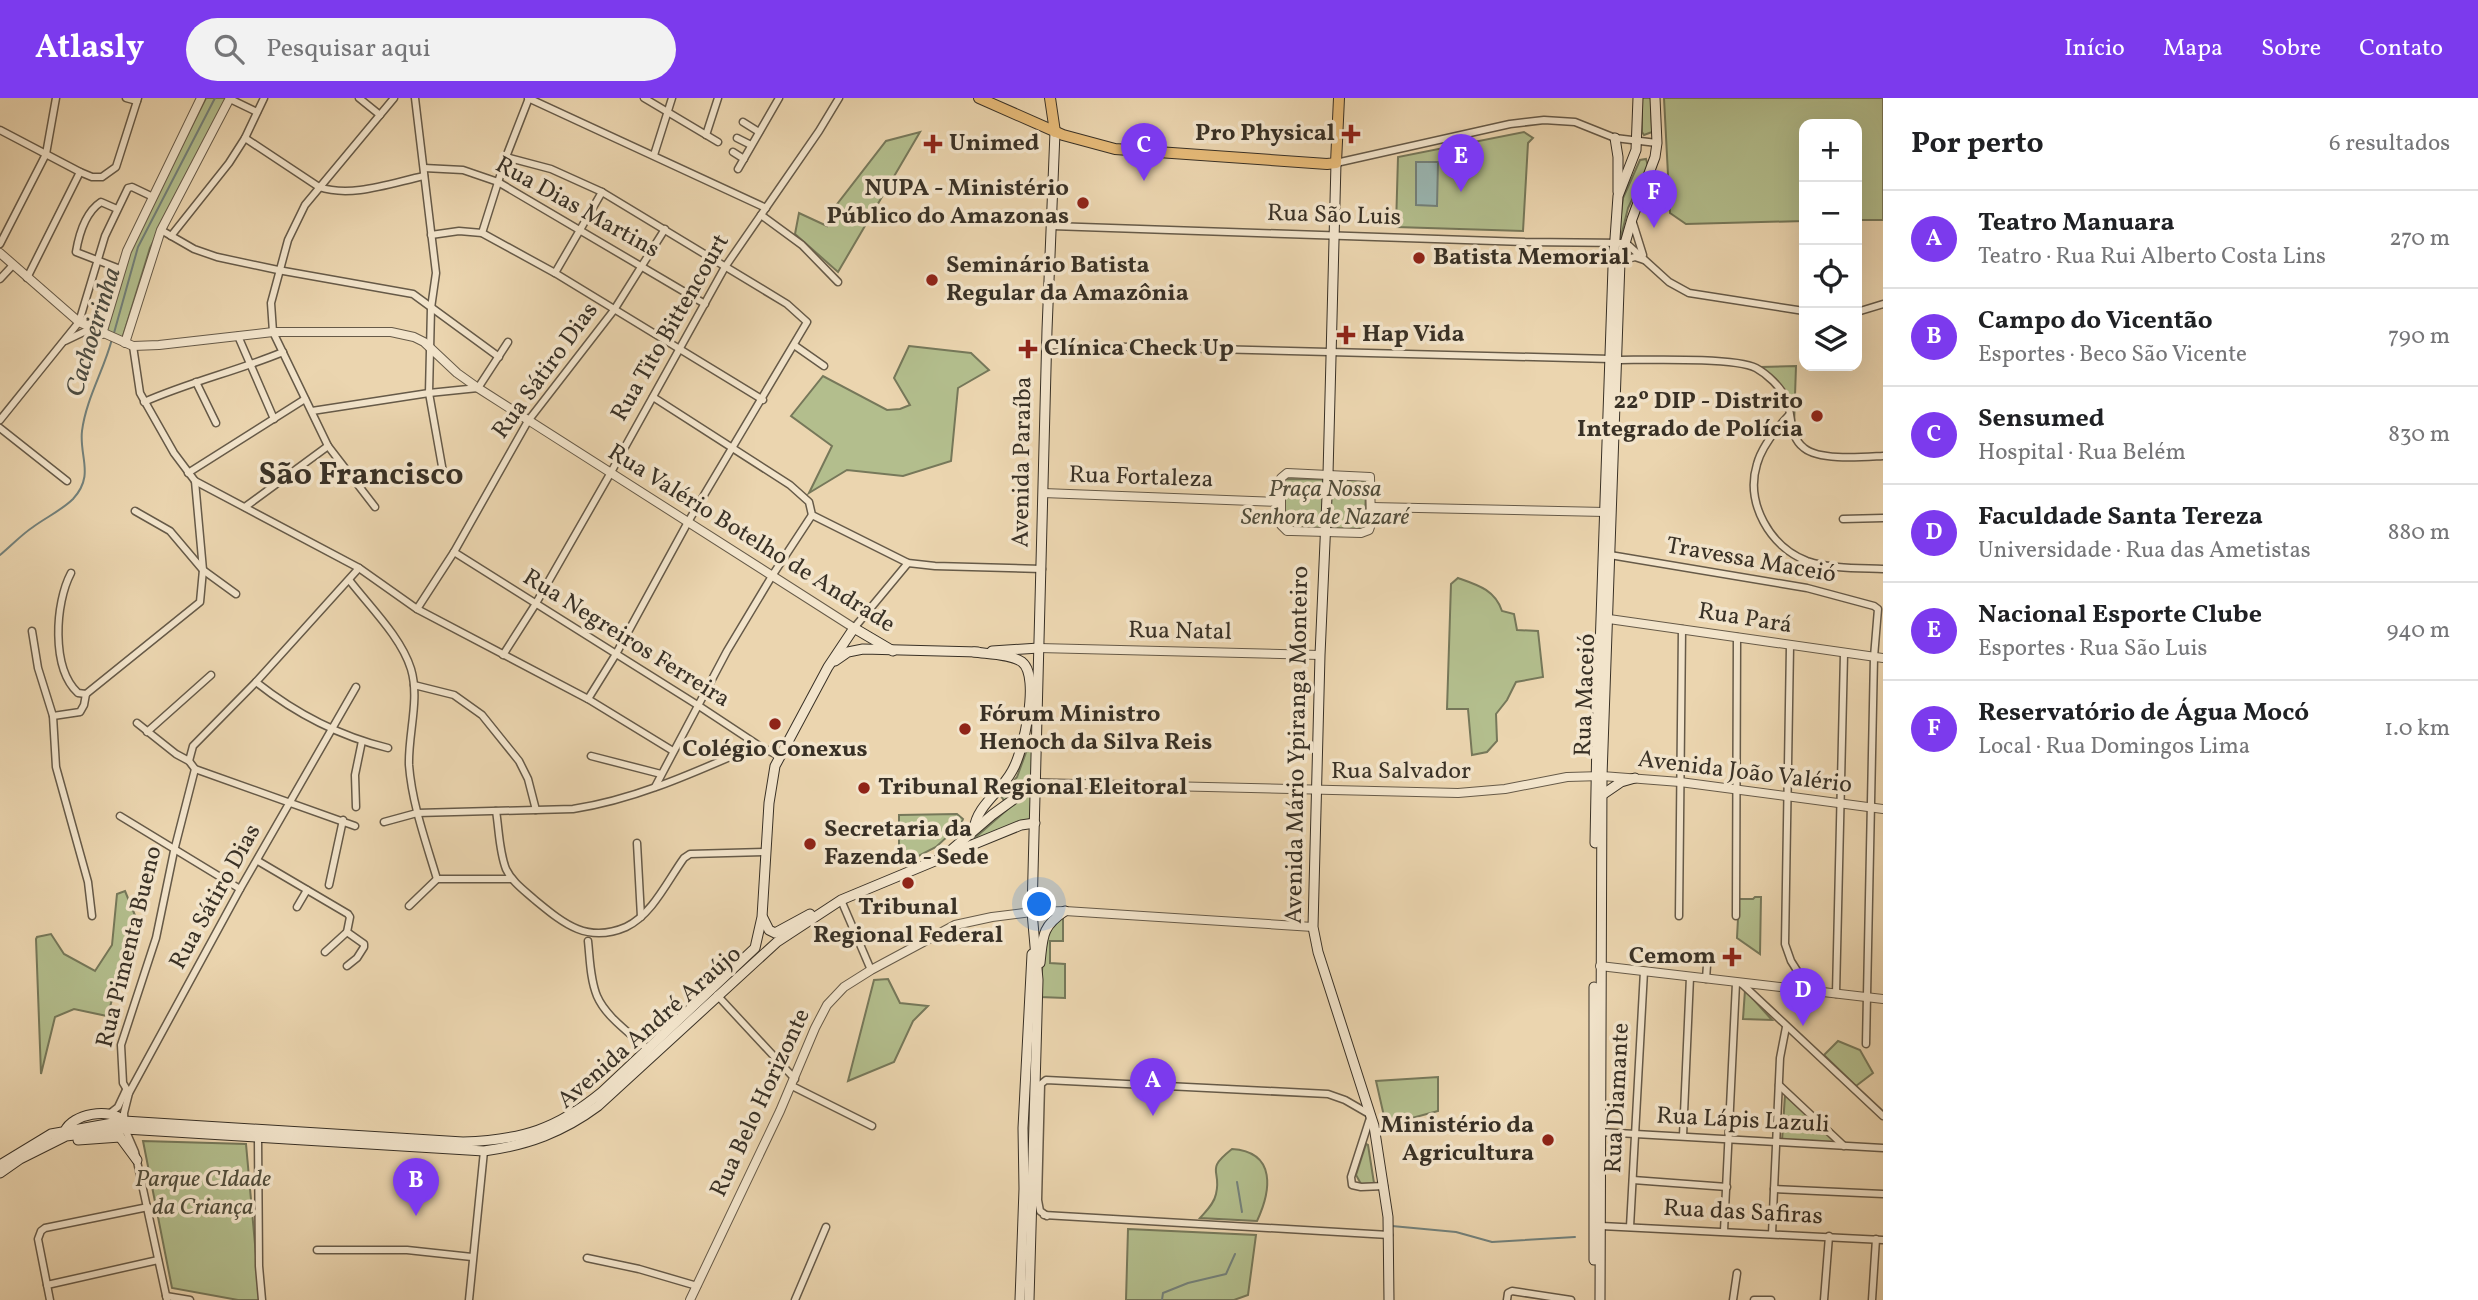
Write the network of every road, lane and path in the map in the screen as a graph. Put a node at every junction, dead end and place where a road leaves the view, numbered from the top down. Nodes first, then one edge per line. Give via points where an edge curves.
1 (55, 98) edge
2 (125, 98) edge
3 (201, 98) edge
4 (230, 98) edge
5 (264, 98) edge
6 (359, 98) edge
7 (394, 98) edge
8 (415, 98) edge
9 (529, 98) edge
10 (644, 98) edge
11 (672, 98) edge
12 (718, 98) edge
13 (779, 98) edge
14 (839, 98) edge
15 (979, 98) edge
16 (1339, 98) edge
17 (1638, 98) edge
18 (1655, 98) edge
19 (1050, 99) edge
20 (138, 100) edge
21 (257, 112) junction
22 (667, 112) junction
23 (380, 115) junction
24 (743, 122) dead end
25 (0, 130) edge
26 (759, 132) junction
27 (1055, 132) junction
28 (706, 135) junction
29 (244, 138) junction
30 (737, 138) dead end
31 (1615, 138) junction
32 (718, 142) dead end
33 (1637, 142) junction
34 (1657, 143) junction
35 (751, 145) junction
36 (733, 152) dead end
37 (46, 155) junction
38 (654, 155) junction
39 (506, 158) junction
40 (744, 159) junction
41 (1632, 161) junction
42 (1336, 163) junction
43 (1653, 166) junction
44 (738, 169) dead end
45 (80, 172) junction
46 (424, 172) junction
47 (498, 182) junction
48 (318, 187) junction
49 (602, 192) junction
50 (1618, 196) junction
51 (153, 198) junction
52 (766, 208) junction
53 (117, 209) junction
54 (761, 215) junction
55 (1632, 219) junction
56 (1052, 226) junction
57 (665, 229) junction
58 (162, 230) junction
59 (581, 230) junction
60 (482, 233) junction
61 (431, 235) junction
62 (1333, 235) junction
63 (171, 236) junction
64 (1615, 242) junction
65 (1626, 243) junction
66 (0, 244) edge
67 (1, 256) edge
68 (97, 261) junction
69 (1620, 261) junction
70 (1648, 263) junction
71 (13, 265) junction
72 (642, 266) junction
73 (725, 267) junction
74 (120, 269) junction
75 (278, 270) junction
76 (555, 273) junction
77 (27, 278) junction
78 (0, 279) edge
79 (838, 282) dead end
80 (705, 304) junction
81 (1883, 304) edge
82 (431, 308) junction
83 (614, 310) junction
84 (1862, 310) edge
85 (1799, 311) edge
86 (79, 322) junction
87 (90, 329) junction
88 (273, 332) junction
89 (104, 335) junction
90 (238, 336) junction
91 (64, 342) junction
92 (508, 342) dead end
93 (127, 343) junction
94 (430, 345) junction
95 (794, 345) junction
96 (1047, 345) junction
97 (680, 350) junction
98 (283, 352) junction
99 (1331, 352) junction
100 (499, 357) junction
101 (1614, 359) junction
102 (249, 366) junction
103 (824, 366) dead end
104 (196, 382) junction
105 (478, 388) junction
106 (429, 393) junction
107 (653, 397) junction
108 (305, 399) junction
109 (762, 400) junction
110 (144, 402) junction
111 (312, 411) junction
112 (1789, 415) junction
113 (274, 419) junction
114 (0, 421) edge
115 (528, 421) junction
116 (216, 423) dead end
117 (0, 428) edge
118 (328, 446) junction
119 (734, 447) junction
120 (1883, 456) edge
121 (443, 472) dead end
122 (188, 473) junction
123 (610, 474) junction
124 (1328, 474) junction
125 (67, 481) dead end
126 (195, 481) junction
127 (1042, 493) junction
128 (1280, 502) junction
129 (245, 507) junction
130 (374, 507) dead end
131 (1371, 508) junction
132 (135, 511) dead end
133 (1605, 512) junction
134 (813, 515) junction
135 (1843, 519) dead end
136 (1883, 519) edge
137 (688, 522) junction
138 (1324, 532) junction
139 (454, 552) junction
140 (1610, 555) junction
141 (908, 563) junction
142 (359, 568) junction
143 (1041, 569) junction
144 (1883, 569) edge
145 (203, 570) junction
146 (71, 573) dead end
147 (772, 576) junction
148 (350, 581) junction
149 (236, 594) dead end
150 (535, 605) junction
151 (417, 609) junction
152 (1605, 618) junction
153 (854, 628) junction
154 (1682, 629) junction
155 (32, 631) dead end
156 (1737, 636) junction
157 (1790, 646) junction
158 (1039, 648) junction
159 (893, 651) junction
160 (974, 652) junction
161 (616, 653) junction
162 (1320, 654) junction
163 (1844, 654) junction
164 (503, 655) junction
165 (1879, 658) edge
166 (828, 667) junction
167 (211, 675) dead end
168 (256, 681) junction
169 (414, 685) junction
170 (356, 687) dead end
171 (86, 694) junction
172 (588, 699) junction
173 (699, 706) junction
174 (53, 716) junction
175 (137, 723) dead end
176 (331, 729) junction
177 (147, 732) junction
178 (362, 741) junction
179 (761, 747) junction
180 (388, 748) dead end
181 (673, 751) junction
182 (591, 756) dead end
183 (779, 756) junction
184 (189, 761) junction
185 (195, 769) junction
186 (661, 774) junction
187 (1599, 776) junction
188 (1635, 778) junction
189 (1680, 782) junction
190 (1036, 783) junction
191 (655, 787) junction
192 (1736, 790) junction
193 (1316, 792) junction
194 (1602, 795) junction
195 (1789, 798) junction
196 (291, 802) junction
197 (1842, 804) junction
198 (356, 807) dead end
199 (1872, 808) junction
200 (1883, 809) edge
201 (536, 810) junction
202 (496, 811) junction
203 (417, 813) junction
204 (120, 816) dead end
205 (343, 820) junction
206 (384, 822) dead end
207 (1035, 823) junction
208 (355, 826) dead end
209 (974, 829) junction
210 (637, 843) dead end
211 (174, 851) junction
212 (766, 852) junction
213 (942, 858) junction
214 (258, 861) junction
215 (437, 879) junction
216 (512, 879) junction
217 (329, 885) dead end
218 (240, 889) junction
219 (307, 890) junction
220 (836, 903) junction
221 (409, 906) dead end
222 (297, 907) dead end
223 (1065, 911) junction
224 (1032, 912) junction
225 (92, 916) dead end
226 (1679, 916) dead end
227 (1736, 916) dead end
228 (641, 917) junction
229 (762, 917) junction
230 (1313, 927) junction
231 (347, 932) junction
232 (588, 941) dead end
233 (1033, 942) junction
234 (325, 952) dead end
235 (1707, 965) dead end
236 (347, 966) dead end
237 (1600, 966) junction
238 (871, 970) junction
239 (1644, 971) junction
240 (1690, 978) junction
241 (1706, 979) junction
242 (1038, 980) junction
243 (1738, 983) junction
244 (1810, 991) junction
245 (1836, 994) junction
246 (717, 995) junction
247 (1868, 998) junction
248 (1883, 999) edge
249 (1786, 1027) junction
250 (1866, 1044) dead end
251 (647, 1049) junction
252 (794, 1083) junction
253 (1779, 1086) junction
254 (127, 1091) junction
255 (109, 1114) junction
256 (1371, 1115) junction
257 (1883, 1116) edge
258 (872, 1126) dead end
259 (123, 1129) junction
260 (138, 1130) junction
261 (1600, 1132) junction
262 (65, 1133) junction
263 (1636, 1134) junction
264 (1683, 1136) junction
265 (258, 1139) junction
266 (1728, 1140) junction
267 (1777, 1142) junction
268 (133, 1144) junction
269 (1844, 1146) junction
270 (1040, 1147) junction
271 (1883, 1148) edge
272 (484, 1151) junction
273 (1033, 1156) junction
274 (136, 1160) junction
275 (0, 1165) edge
276 (0, 1173) edge
277 (1633, 1180) junction
278 (1035, 1181) junction
279 (1384, 1186) junction
280 (1727, 1186) junction
281 (1774, 1189) junction
282 (1883, 1194) edge
283 (148, 1207) junction
284 (1032, 1214) junction
285 (1047, 1216) junction
286 (1601, 1226) junction
287 (827, 1227) dead end
288 (1630, 1227) junction
289 (1724, 1231) junction
290 (1772, 1234) junction
291 (1389, 1235) junction
292 (1829, 1236) junction
293 (1879, 1240) edge
294 (317, 1250) dead end
295 (472, 1257) junction
296 (587, 1258) dead end
297 (158, 1260) junction
298 (1737, 1273) dead end
299 (47, 1284) junction
300 (697, 1286) junction
301 (166, 1298) edge
302 (50, 1300) edge
303 (190, 1300) edge
304 (262, 1300) edge
305 (469, 1300) edge
306 (690, 1300) edge
307 (796, 1300) edge
308 (1020, 1300) edge
309 (1029, 1300) edge
310 (1389, 1300) edge
311 (1507, 1300) edge
312 (1571, 1300) edge
313 (1594, 1300) edge
314 (1600, 1300) edge
315 (1733, 1300) edge
316 (1754, 1300) edge
317 (1771, 1300) edge
318 (1824, 1300) edge
319 (1872, 1300) edge

1 - 37 street
2 - 20 street
3 - 51 street
4 - 21 street
4 - 58 street
5 - 21 street
6 - 23 street
7 - 23 street
8 - 46 street
9 - 38 street
9 - 39 street
10 - 22 street
11 - 22 street
12 - 28 street
13 - 26 street
14 - 52 street, Rua Tito Bittencourt
15 - 27 main road
16 - 42 main road, Avenida Mário Ypiranga Monteiro
17 - 33 main road, Rua Maceió
18 - 34 main road, Rua Maceió
19 - 27 main road, Avenida Paraíba
20 - 45 street via 116,167 102,177
21 - 29 street
22 - 28 street
22 - 38 street
23 - 48 street
24 - 26 street
25 - 37 street
26 - 35 street
27 - 42 main road via 1133,151
27 - 56 main road, Avenida Paraíba
28 - 32 street
29 - 48 street
29 - 63 street
30 - 35 street
31 - 33 street
31 - 42 street via 1574,122 1527,121
31 - 50 main road
33 - 34 street
33 - 41 main road, Rua Maceió
34 - 43 main road, Rua Maceió
35 - 40 street
36 - 40 street
37 - 45 street
37 - 66 street
38 - 52 street
39 - 47 street
39 - 49 street via 551,169
40 - 44 street
41 - 43 main road via 1646,153
41 - 50 main road, Rua Maceió
42 - 62 main road, Avenida Mário Ypiranga Monteiro
43 - 55 main road, Rua Maceió
45 - 77 street
46 - 47 street, Rua Dias Martins via 463,170
46 - 48 street, Rua Dias Martins via 346,191
46 - 61 street
47 - 59 street, Rua Dias Martins
47 - 60 street
48 - 75 street via 296,221
49 - 57 street
49 - 59 street
50 - 64 main road, Rua Maceió
51 - 53 street via 130,187
51 - 74 street
52 - 54 street, Rua Tito Bittencourt
53 - 68 street
53 - 68 street via 99,203 82,229 76,252
54 - 73 street, Rua Tito Bittencourt
54 - 79 street via 802,246
55 - 65 main road, Rua Maceió
55 - 70 street
56 - 62 street, Rua São Luis
56 - 96 main road, Avenida Paraíba
57 - 72 street, Rua Sátiro Dias
57 - 73 street
58 - 63 street
58 - 93 street
59 - 72 street, Rua Dias Martins
59 - 76 street
60 - 61 street
60 - 76 street
61 - 82 street via 436,279
62 - 64 street, Rua São Luis
62 - 99 main road, Avenida Mário Ypiranga Monteiro
63 - 75 street via 208,254
64 - 65 street, Rua São Luis
64 - 101 main road, Rua Maceió
65 - 69 main road, Rua Maceió
65 - 70 street
67 - 71 street
68 - 74 street
68 - 86 street
69 - 70 street via 1634,257
69 - 101 main road, Rua Maceió
70 - 85 street via 1689,293
71 - 77 street
71 - 78 street
72 - 80 street, Rua Dias Martins
72 - 83 street, Rua Sátiro Dias
73 - 80 street, Rua Tito Bittencourt
73 - 95 street via 787,304 807,322
74 - 89 street
75 - 82 street via 404,291
75 - 88 street via 271,303
76 - 83 street
77 - 86 street
80 - 97 street, Rua Tito Bittencourt
81 - 84 street
82 - 94 street
82 - 100 street
83 - 97 street
83 - 115 street, Rua Sátiro Dias
86 - 87 street
86 - 91 street
87 - 89 street
87 - 91 street
88 - 90 street
88 - 94 street via 391,332
88 - 98 street
89 - 93 street
90 - 93 street
90 - 102 street
91 - 114 street
92 - 100 street
93 - 110 street
94 - 105 street, Rua Valério Botelho de Andrade
94 - 106 street
95 - 103 street
95 - 109 street
96 - 99 street
96 - 127 main road, Avenida Paraíba
97 - 107 street, Rua Tito Bittencourt
97 - 109 street
98 - 102 street
98 - 108 street
99 - 101 street
99 - 124 main road, Avenida Mário Ypiranga Monteiro
100 - 105 street
101 - 112 street via 1749,365 1780,389
101 - 133 main road, Rua Maceió
101 - 140 main road, Rua Maceió
102 - 104 street
102 - 113 street
104 - 110 street
104 - 116 street
105 - 106 street
105 - 115 street, Rua Valério Botelho de Andrade
106 - 111 street
106 - 121 street
107 - 119 street
107 - 123 street, Rua Tito Bittencourt
108 - 111 street
108 - 113 street
109 - 119 street
110 - 122 street
111 - 118 street
112 - 120 street via 1798,442 1811,452
112 - 144 street via 1763,450 1753,478 1765,525 1783,547 1807,561
113 - 122 street
115 - 123 street, Rua Valério Botelho de Andrade
115 - 139 street, Rua Sátiro Dias
117 - 125 street
118 - 129 street
118 - 130 street
119 - 134 street via 804,496
119 - 137 street
122 - 126 street
123 - 137 street, Rua Valério Botelho de Andrade
123 - 150 street, Rua Tito Bittencourt
124 - 128 street via 1284,474
124 - 131 street via 1370,477
124 - 138 main road, Avenida Mário Ypiranga Monteiro
126 - 129 street
126 - 145 street
127 - 128 street, Rua Fortaleza
127 - 143 main road, Avenida Paraíba
128 - 138 street via 1284,529
129 - 142 street
131 - 133 street
131 - 138 street via 1371,528 1366,533
132 - 145 street via 170,531
133 - 152 main road, Rua Maceió
134 - 141 street
134 - 147 street
135 - 136 street
137 - 147 street, Rua Valério Botelho de Andrade
137 - 161 street
138 - 162 main road, Avenida Mário Ypiranga Monteiro
139 - 150 street, Rua Negreiros Ferreira
139 - 151 street, Rua Sátiro Dias
140 - 152 main road, Rua Maceió
140 - 165 street, Travessa Maceió via 1807,588 1874,606 1878,609
141 - 143 street
141 - 153 street
142 - 148 street
142 - 151 street
143 - 158 main road, Avenida Paraíba
145 - 149 street
145 - 171 street via 197,605
146 - 171 street via 62,597 59,649 71,684 78,693
147 - 153 street, Rua Valério Botelho de Andrade
147 - 173 street
148 - 168 street
148 - 169 street via 396,638
150 - 161 street, Rua Negreiros Ferreira
150 - 164 street, Rua Tito Bittencourt
151 - 164 street
152 - 154 street, Rua Pará
152 - 187 main road, Rua Maceió
153 - 159 main road, Rua Valério Botelho de Andrade
153 - 166 main road
154 - 156 street, Rua Pará
154 - 189 street
155 - 174 street
156 - 157 street, Rua Pará
156 - 192 street
157 - 163 street, Rua Pará
157 - 195 street
158 - 160 main road, Rua Valério Botelho de Andrade
158 - 162 street, Rua Natal
158 - 190 main road, Avenida Paraíba
159 - 160 main road, Rua Valério Botelho de Andrade
159 - 166 main road via 855,650
160 - 209 main road via 1021,661 1028,670 1029,693 1021,752 1006,781 978,815
161 - 172 street
161 - 173 street, Rua Negreiros Ferreira
162 - 193 main road, Avenida Mário Ypiranga Monteiro
163 - 165 street, Rua Pará
163 - 197 street
164 - 172 street
165 - 199 street
166 - 183 main road
167 - 177 street
168 - 176 street
168 - 184 street via 193,746
169 - 201 street via 454,695 482,715 519,761
169 - 203 street via 409,764
170 - 176 street, Rua Sátiro Dias
171 - 174 street via 80,712
172 - 181 street
173 - 179 street, Rua Negreiros Ferreira
173 - 181 street
174 - 225 street via 54,757 88,882
175 - 177 street
176 - 178 street
176 - 196 street, Rua Sátiro Dias
177 - 184 street
178 - 180 street
178 - 198 street via 355,775
179 - 183 street, Rua Negreiros Ferreira
179 - 191 street
181 - 186 street
182 - 186 street
183 - 212 main road via 770,788
184 - 185 street
185 - 196 street
185 - 211 street, Rua Pimenta Bueno
186 - 191 street
187 - 188 street, Avenida João Valério
187 - 193 street, Rua Salvador via 1458,793
187 - 194 main road, Rua Maceió
187 - 313 main road, Rua Maceió
188 - 189 street, Avenida João Valério
188 - 194 main road
189 - 192 street, Avenida João Valério
189 - 226 street
190 - 193 street, Rua Salvador
190 - 207 main road, Avenida Paraíba
190 - 209 main road, Avenida André Araújo
191 - 201 street via 591,806
192 - 195 street, Avenida João Valério
192 - 227 street
193 - 230 main road, Avenida Mário Ypiranga Monteiro
194 - 237 main road, Rua Maceió
195 - 197 street, Avenida João Valério
195 - 244 street via 1785,944
196 - 205 street
196 - 214 street, Rua Sátiro Dias
197 - 199 street, Avenida João Valério
197 - 245 street
199 - 200 street, Avenida João Valério
199 - 247 street
201 - 202 street
202 - 203 street
202 - 216 street via 503,858
203 - 206 street
203 - 215 street
204 - 211 street
205 - 208 street
205 - 217 street
207 - 213 main road
207 - 224 main road, Avenida Paraíba
209 - 213 main road, Avenida André Araújo
210 - 228 street
211 - 218 street
211 - 254 street, Rua Pimenta Bueno via 156,938 121,1045
212 - 228 street via 684,858
212 - 229 main road
213 - 220 main road, Avenida André Araújo
214 - 218 street, Rua Sátiro Dias
214 - 219 street
215 - 216 street
215 - 221 street
216 - 228 street via 566,925 582,931 612,931
218 - 254 street, Rua Sátiro Dias
219 - 222 street
219 - 231 street via 348,914
220 - 229 main road via 775,933
220 - 238 street
220 - 246 main road, Avenida André Araújo via 777,942
223 - 224 street, Rua Belo Horizonte
223 - 230 street, Rua Belo Horizonte
223 - 242 main road via 1044,930
224 - 233 main road, Avenida Paraíba
224 - 238 street, Rua Belo Horizonte via 955,925
229 - 251 main road, Avenida André Araújo via 751,954
230 - 256 main road, Avenida Mário Ypiranga Monteiro
231 - 234 street
231 - 236 street via 364,944
232 - 251 street via 598,997
233 - 242 main road
233 - 308 main road
235 - 241 street
237 - 239 street
237 - 261 main road, Rua Maceió
238 - 252 street, Rua Belo Horizonte via 844,987 827,1006
239 - 240 street
239 - 263 street, Rua Diamante
240 - 241 street
240 - 264 street
241 - 243 street
242 - 273 main road
243 - 244 street
243 - 249 street
243 - 266 street
244 - 245 street
245 - 247 street
246 - 252 street
246 - 272 main road, Avenida André Araújo via 580,1119 530,1143
247 - 248 street
247 - 250 street
249 - 253 street
249 - 257 street
251 - 259 main road, Avenida André Araújo via 579,1111 544,1129 496,1140
252 - 258 street
252 - 300 street, Rua Belo Horizonte
253 - 267 street
253 - 269 street
254 - 255 street, Rua Sátiro Dias
254 - 259 street, Rua Sátiro Dias
255 - 259 main road via 119,1116
255 - 262 main road via 77,1118
256 - 270 street via 1328,1094 1043,1080
256 - 279 main road, Avenida Mário Ypiranga Monteiro
256 - 279 street via 1350,1182
259 - 260 main road, Avenida André Araújo
259 - 262 main road, Avenida André Araújo
259 - 268 street
259 - 274 main road
260 - 265 main road, Avenida André Araújo
260 - 268 main road
261 - 263 street, Rua Lápis Lazuli
261 - 286 main road, Rua Maceió
262 - 275 main road, Avenida André Araújo via 40,1140
262 - 276 main road, Avenida André Araújo
263 - 264 street, Rua Lápis Lazuli
263 - 277 street, Rua Diamante
264 - 266 street, Rua Lápis Lazuli
265 - 272 main road, Avenida André Araújo
265 - 304 street
266 - 267 street, Rua Lápis Lazuli
266 - 280 street
267 - 269 street, Rua Lápis Lazuli
267 - 281 street
268 - 274 street
269 - 271 street, Rua Lápis Lazuli
270 - 273 main road
270 - 278 street
272 - 295 street
273 - 278 main road
274 - 283 street
277 - 280 street
277 - 288 street, Rua Diamante
278 - 284 main road
278 - 285 street via 1038,1207
279 - 291 main road, Avenida Mário Ypiranga Monteiro
280 - 289 street
281 - 282 street
281 - 290 street
283 - 297 street
283 - 299 street via 41,1231 38,1238
284 - 285 street
284 - 309 main road
285 - 291 street
286 - 288 street, Rua das Safiras
286 - 314 main road, Rua Maceió
287 - 307 street
288 - 289 street, Rua das Safiras
289 - 290 street, Rua das Safiras
290 - 292 street, Rua das Safiras
291 - 310 main road, Avenida Mário Ypiranga Monteiro
292 - 293 street, Rua das Safiras
292 - 318 street
293 - 319 street
294 - 295 street via 407,1250
295 - 305 street
296 - 300 street
297 - 299 street
297 - 301 street
298 - 315 street
299 - 302 street
300 - 306 street, Rua Belo Horizonte
301 - 303 street
311 - 312 street via 1510,1292
316 - 317 street

